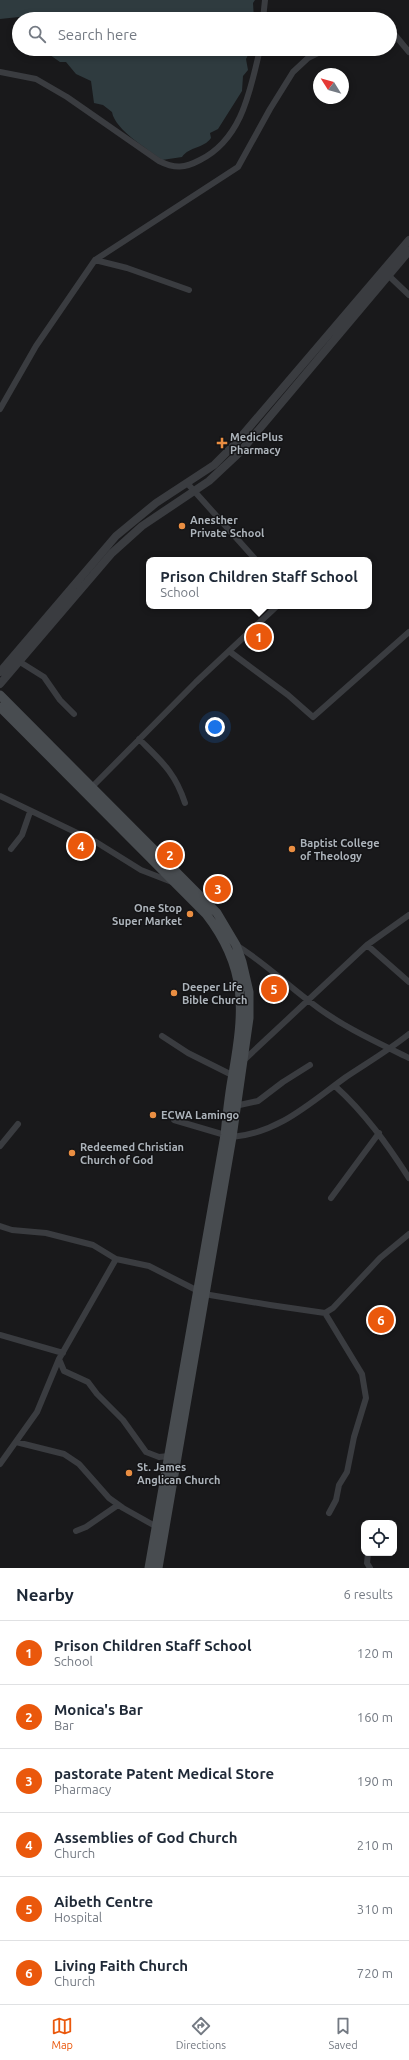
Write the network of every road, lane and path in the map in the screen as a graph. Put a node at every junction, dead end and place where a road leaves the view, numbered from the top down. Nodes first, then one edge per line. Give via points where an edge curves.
1 (265, 0) edge
2 (264, 12) edge
3 (397, 37) edge
4 (409, 52) edge
5 (258, 56) edge
6 (312, 56) edge
7 (0, 72) edge
8 (409, 240) edge
9 (409, 252) edge
10 (95, 260) junction
11 (388, 275) junction
12 (189, 290) dead end
13 (409, 295) edge
14 (0, 409) edge
15 (188, 483) junction
16 (194, 490) junction
17 (253, 557) edge
18 (274, 609) edge
19 (409, 632) edge
20 (229, 651) junction
21 (20, 662) junction
22 (0, 672) edge
23 (0, 684) edge
24 (0, 695) edge
25 (0, 707) edge
26 (74, 714) dead end
27 (139, 738) junction
28 (92, 786) junction
29 (0, 796) edge
30 (185, 802) dead end
31 (30, 812) junction
32 (11, 849) dead end
33 (172, 882) junction
34 (409, 915) edge
35 (236, 945) junction
36 (367, 945) junction
37 (409, 982) edge
38 (309, 1001) junction
39 (409, 1034) edge
40 (162, 1036) dead end
41 (390, 1049) junction
42 (409, 1058) edge
43 (243, 1061) junction
44 (310, 1065) dead end
45 (232, 1075) junction
46 (335, 1086) junction
47 (232, 1106) junction
48 (174, 1120) dead end
49 (18, 1124) dead end
50 (379, 1133) junction
51 (229, 1136) junction
52 (0, 1146) edge
53 (409, 1178) edge
54 (332, 1198) dead end
55 (0, 1226) edge
56 (409, 1234) edge
57 (116, 1259) junction
58 (200, 1291) junction
59 (325, 1313) junction
60 (0, 1335) edge
61 (63, 1353) junction
62 (59, 1360) junction
63 (16, 1442) junction
64 (168, 1456) junction
65 (0, 1464) edge
66 (118, 1504) junction
67 (329, 1514) dead end
68 (157, 1527) junction
69 (76, 1531) dead end
70 (368, 1556) edge
71 (150, 1568) edge
72 (158, 1568) edge
73 (370, 1568) edge

1 - 2 street
3 - 4 street
5 - 7 street via 247,104 236,128 210,155 188,166 177,168 159,161 67,97 36,79
6 - 10 street via 293,72 238,167
8 - 15 street via 234,445 214,465
9 - 11 street
10 - 12 street via 127,268
10 - 14 street via 36,346
11 - 13 street
11 - 16 street via 240,452 209,481
15 - 16 street
15 - 22 street via 156,503 116,536
16 - 17 street
16 - 21 street via 142,526 112,553
18 - 20 street
19 - 20 street via 313,717
20 - 27 street
21 - 23 street
21 - 26 street via 44,677 60,700
24 - 28 main road
25 - 33 main road
27 - 28 street
27 - 30 street via 173,774
28 - 35 main road via 205,900 220,918
29 - 31 street
31 - 32 street via 22,835
31 - 33 street via 96,842 141,870
33 - 45 main road via 213,924 235,968 241,1010 239,1042
34 - 36 street
35 - 38 street via 255,956
35 - 43 main road via 249,992 250,1018
36 - 37 street
36 - 38 street
38 - 41 street via 341,1024
38 - 43 street
39 - 41 street
40 - 45 street via 188,1053
41 - 42 street
41 - 46 street
43 - 47 main road
44 - 47 street via 270,1090 258,1101
45 - 47 main road
46 - 50 street via 355,1104
46 - 51 street via 283,1122 250,1135
47 - 51 main road
48 - 51 street
49 - 52 street
50 - 53 street
50 - 54 street
51 - 58 main road
55 - 57 street via 12,1230 46,1233 93,1245
56 - 59 street via 390,1248 333,1308
57 - 58 street via 149,1266
57 - 61 street
58 - 59 street
58 - 64 main road
58 - 72 main road
59 - 67 street via 362,1374 366,1398 347,1472 339,1485 336,1500
60 - 61 street
61 - 62 street
62 - 63 street via 37,1412
62 - 64 street via 64,1371 88,1382 123,1420 146,1452 159,1457
63 - 65 street
63 - 66 street via 64,1454 79,1464 109,1498
64 - 68 main road
66 - 68 street
66 - 69 street via 86,1527
68 - 71 main road
70 - 73 street

